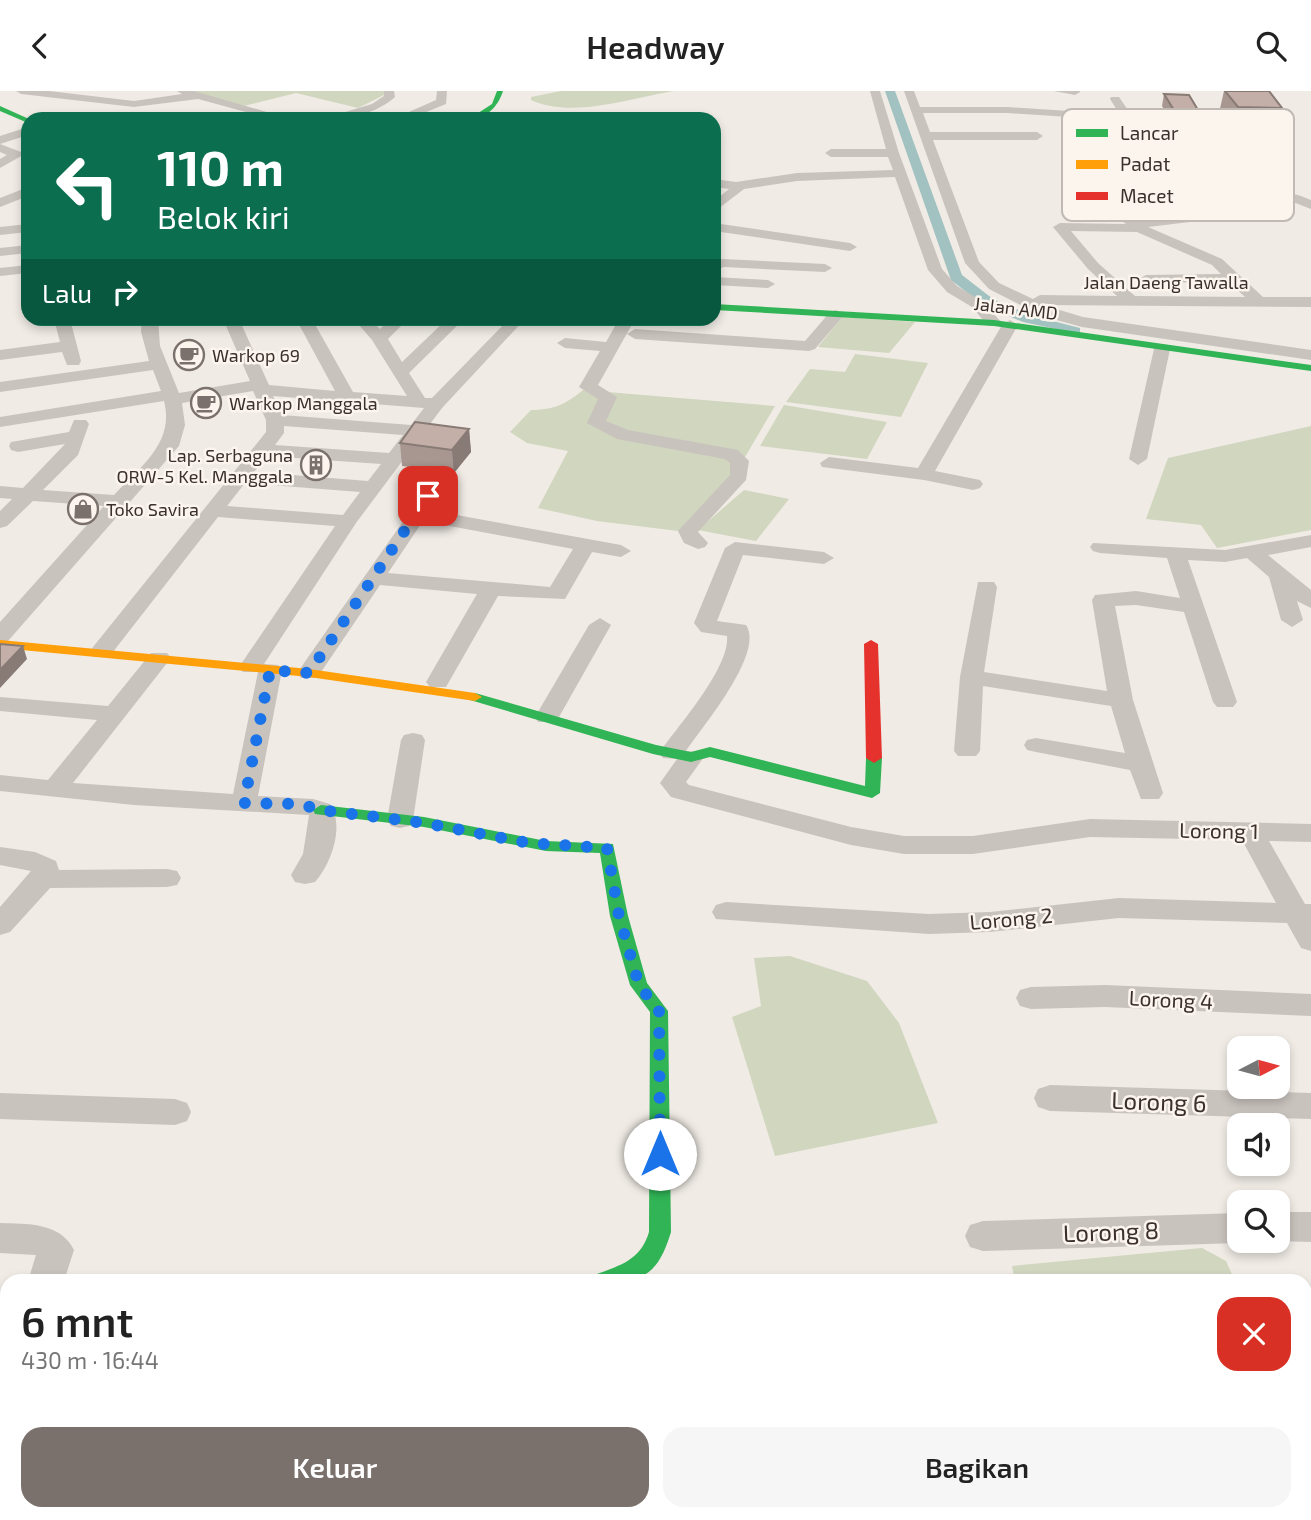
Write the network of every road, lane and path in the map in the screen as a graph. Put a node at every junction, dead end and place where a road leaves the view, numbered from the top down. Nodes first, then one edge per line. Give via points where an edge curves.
1 (21, 91) edge
2 (116, 91) edge
3 (182, 91) edge
4 (389, 91) edge
5 (442, 91) edge
6 (499, 91) edge
7 (875, 91) edge
8 (909, 91) edge
9 (1059, 91) edge
10 (1075, 92) edge
11 (196, 96) junction
12 (1115, 99) dead end
13 (126, 104) junction
14 (1121, 109) edge
15 (1, 110) edge
16 (916, 110) junction
17 (259, 112) edge
18 (354, 112) edge
19 (417, 112) edge
20 (488, 112) edge
21 (1062, 114) edge
22 (21, 118) edge
23 (21, 133) edge
24 (1037, 136) dead end
25 (927, 137) junction
26 (0, 140) edge
27 (0, 149) edge
28 (831, 153) dead end
29 (892, 153) junction
30 (0, 164) edge
31 (901, 173) junction
32 (721, 184) edge
33 (734, 185) junction
34 (0, 188) edge
35 (21, 190) edge
36 (721, 202) edge
37 (1127, 221) edge
38 (1170, 221) edge
39 (1135, 227) junction
40 (21, 228) edge
41 (721, 228) edge
42 (0, 231) edge
43 (850, 247) dead end
44 (21, 250) edge
45 (0, 252) edge
46 (721, 264) edge
47 (825, 268) dead end
48 (21, 270) edge
49 (0, 272) edge
50 (1234, 278) junction
51 (1146, 279) dead end
52 (721, 281) edge
53 (768, 284) dead end
54 (1022, 300) junction
55 (1131, 301) junction
56 (1259, 302) junction
57 (1311, 302) edge
58 (721, 307) edge
59 (836, 314) junction
60 (1002, 324) junction
61 (65, 326) edge
62 (150, 326) edge
63 (234, 326) edge
64 (308, 326) edge
65 (368, 326) edge
66 (392, 326) edge
67 (449, 326) edge
68 (510, 326) edge
69 (631, 326) edge
70 (379, 338) junction
71 (565, 343) dead end
72 (68, 346) junction
73 (804, 346) junction
74 (610, 347) junction
75 (1162, 349) junction
76 (0, 355) edge
77 (1311, 355) edge
78 (160, 364) junction
79 (802, 365) dead end
80 (1311, 367) edge
81 (401, 372) junction
82 (78, 376) junction
83 (0, 387) edge
84 (260, 388) junction
85 (172, 397) junction
86 (347, 397) junction
87 (427, 403) junction
88 (83, 409) junction
89 (275, 420) junction
90 (0, 422) edge
91 (416, 431) junction
92 (77, 436) junction
93 (18, 446) dead end
94 (264, 450) junction
95 (394, 459) junction
96 (1139, 459) dead end
97 (829, 463) dead end
98 (924, 474) junction
99 (241, 477) junction
100 (972, 484) dead end
101 (372, 487) junction
102 (0, 492) edge
103 (29, 495) junction
104 (122, 502) junction
105 (213, 511) junction
106 (348, 521) junction
107 (0, 522) edge
108 (1311, 541) edge
109 (698, 543) dead end
110 (586, 545) junction
111 (1100, 547) dead end
112 (621, 551) dead end
113 (1251, 551) junction
114 (1177, 555) junction
115 (824, 558) dead end
116 (1279, 574) junction
117 (372, 578) junction
118 (1186, 584) junction
119 (986, 587) dead end
120 (491, 589) junction
121 (1156, 601) junction
122 (1311, 601) edge
123 (1194, 607) junction
124 (1292, 621) dead end
125 (600, 625) dead end
126 (0, 636) edge
127 (0, 644) edge
128 (871, 644) dead end
129 (101, 652) junction
130 (159, 658) junction
131 (260, 669) junction
132 (309, 673) junction
133 (972, 677) junction
134 (438, 682) dead end
135 (1121, 700) junction
136 (1224, 702) dead end
137 (0, 704) edge
138 (115, 715) junction
139 (547, 717) junction
140 (413, 740) dead end
141 (1036, 745) dead end
142 (967, 751) dead end
143 (681, 755) junction
144 (1141, 764) junction
145 (0, 783) edge
146 (54, 789) junction
147 (1150, 793) dead end
148 (244, 803) junction
149 (321, 810) junction
150 (400, 820) junction
151 (1250, 831) junction
152 (1311, 833) edge
153 (0, 856) edge
154 (309, 872) dead end
155 (167, 878) dead end
156 (43, 879) junction
157 (726, 912) dead end
158 (1304, 913) edge
159 (0, 925) edge
160 (1311, 941) edge
161 (1031, 998) dead end
162 (1311, 1005) edge
163 (1049, 1098) dead end
164 (0, 1106) edge
165 (1311, 1106) edge
166 (175, 1112) dead end
167 (1290, 1227) edge
168 (1311, 1227) edge
169 (1227, 1228) edge
170 (983, 1236) dead end
171 (0, 1238) edge
172 (48, 1274) edge
173 (620, 1274) edge

1 - 13 street
2 - 13 street
3 - 11 street
4 - 18 street via 390,97 376,106
5 - 19 street via 442,102
6 - 20 street via 500,97
7 - 29 street
8 - 16 street
9 - 10 street
11 - 13 street
11 - 17 street
12 - 14 street
15 - 22 street
16 - 21 street
16 - 25 street
23 - 26 street
24 - 25 street
25 - 54 street via 972,263 994,286
27 - 30 street via 18,155
28 - 29 street
29 - 31 street
31 - 33 street
31 - 60 street via 935,269 952,289
32 - 33 street
33 - 36 street via 739,187
34 - 35 street
37 - 39 street
38 - 39 street
39 - 50 street via 1217,262
39 - 55 street via 1060,227
40 - 42 street
41 - 43 street
44 - 45 street
46 - 47 street
48 - 49 street
50 - 51 street
50 - 56 street
52 - 53 street
54 - 55 street, Jalan Daeng Tawalla
54 - 77 street via 1082,322
55 - 56 street, Jalan Daeng Tawalla
56 - 57 street, Jalan Daeng Tawalla
58 - 59 street, Jalan AMD
59 - 60 street, Jalan AMD
59 - 73 street via 814,343
60 - 75 street, Jalan AMD
60 - 98 street
61 - 72 street
62 - 78 street
63 - 84 street
64 - 86 street
65 - 70 street
66 - 70 street
67 - 81 street
68 - 87 street
69 - 73 street
69 - 74 street
70 - 81 street
71 - 74 street
72 - 76 street
72 - 82 street
73 - 79 street
74 - 109 street via 587,388 608,397 597,425 623,435 731,454 740,461 739,477 688,531
75 - 80 street, Jalan AMD
75 - 96 street
78 - 82 street
78 - 85 street
81 - 87 street
82 - 83 street
84 - 85 street
84 - 86 street
84 - 89 street
85 - 88 street
85 - 104 street via 178,424 172,442
86 - 87 street
87 - 91 street
88 - 90 street
88 - 92 street
89 - 91 street
89 - 94 street via 275,433
91 - 95 street
92 - 93 street
92 - 103 street via 71,451
94 - 95 street
94 - 99 street
95 - 101 street
97 - 98 street
98 - 100 street
99 - 101 street
99 - 105 street
101 - 106 street
102 - 103 street
103 - 104 street
103 - 107 street
104 - 126 street
105 - 106 street
105 - 129 street
106 - 131 street
108 - 113 street
110 - 112 street
110 - 117 street via 423,505
110 - 120 street via 557,594
111 - 114 street
113 - 114 street via 1225,556
113 - 116 street
114 - 118 street
115 - 143 street via 735,548 705,623 738,630 740,641 719,688 699,712
116 - 122 street
116 - 124 street
117 - 120 street
117 - 132 street
118 - 121 street
118 - 123 street
119 - 133 street
120 - 134 street
121 - 123 street
121 - 135 street via 1103,600
123 - 136 street
125 - 139 street
127 - 129 street
128 - 143 street via 872,793 710,752
129 - 130 street
130 - 131 street
130 - 138 street
131 - 132 street
131 - 148 street
132 - 139 street via 441,690
133 - 135 street
133 - 142 street
135 - 144 street
137 - 138 street
138 - 146 street
139 - 143 street
140 - 150 street
141 - 144 street
143 - 151 street, Lorong 1 via 673,783 680,791 904,845 973,845 1049,832 1126,828
144 - 147 street
145 - 146 street
146 - 148 street
148 - 149 street via 300,804
149 - 150 street
149 - 154 street via 323,819
150 - 173 street via 529,843 607,848 619,916 639,985 659,1011 658,1250 648,1261
151 - 152 street, Lorong 1
151 - 158 street
153 - 156 street via 46,867
155 - 156 street
156 - 159 street
157 - 158 street, Lorong 2 via 929,923 990,922 1119,908
158 - 160 street
161 - 162 street, Lorong 4 via 1105,996
163 - 165 street, Lorong 6
164 - 166 street
167 - 168 street
169 - 170 street, Lorong 8
171 - 172 street via 45,1241 53,1246 56,1250

